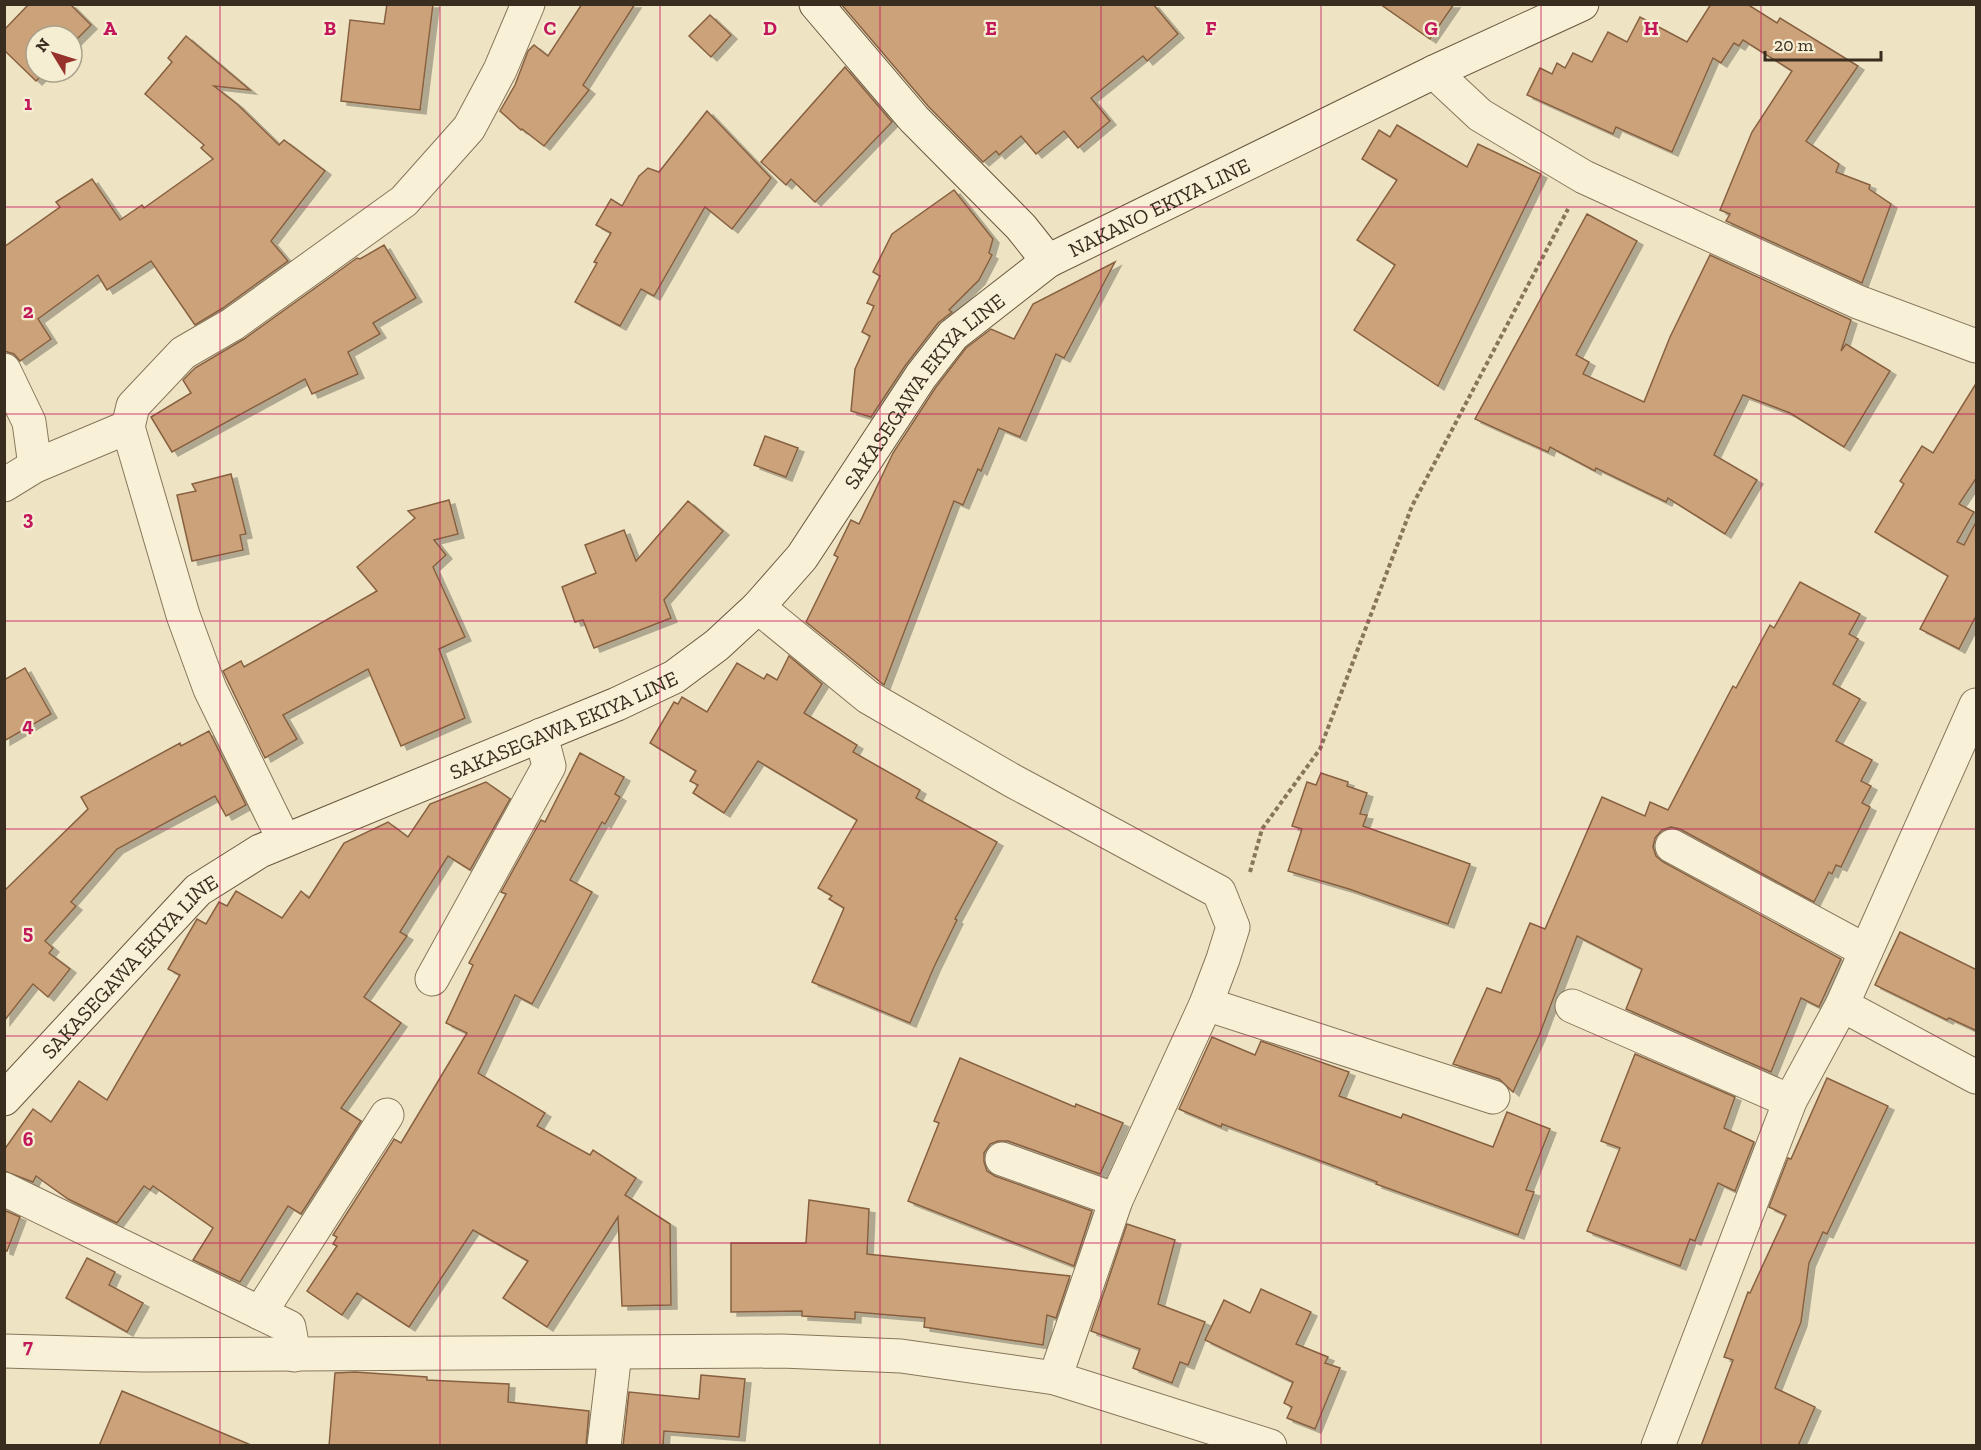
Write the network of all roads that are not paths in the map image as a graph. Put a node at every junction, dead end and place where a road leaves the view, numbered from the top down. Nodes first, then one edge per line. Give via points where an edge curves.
1 (528, 4) edge
2 (816, 4) edge
3 (1582, 4) edge
4 (1434, 72) junction
5 (1048, 261) junction
6 (1977, 346) edge
7 (4, 370) edge
8 (128, 427) junction
9 (35, 466) junction
10 (4, 485) edge
11 (758, 607) junction
12 (1977, 705) edge
13 (541, 735) junction
14 (284, 840) junction
15 (1672, 846) dead end
16 (1866, 951) junction
17 (432, 979) dead end
18 (1206, 1004) junction
19 (1842, 1005) junction
20 (1572, 1006) dead end
21 (1977, 1077) edge
22 (1493, 1097) dead end
23 (4, 1099) edge
24 (1790, 1101) junction
25 (387, 1115) dead end
26 (1002, 1159) dead end
27 (4, 1189) edge
28 (1116, 1200) junction
29 (260, 1313) junction
30 (4, 1351) edge
31 (615, 1353) junction
32 (294, 1355) junction
33 (1055, 1378) junction
34 (604, 1446) edge
35 (1270, 1446) edge
36 (1658, 1446) edge

1 - 8 street via 500,70 469,128 404,201 233,324 183,352 134,406
2 - 5 street, NAKANO EKIYA LINE via 914,119 1021,228
3 - 4 street, NAKANO EKIYA LINE
4 - 5 street, NAKANO EKIYA LINE
4 - 6 street via 1480,115 1584,177 1858,302
5 - 11 street, SAKASEGAWA EKIYA LINE via 953,335 921,376 802,557
7 - 9 street via 29,422
8 - 9 street
8 - 14 street via 183,615 210,689
9 - 10 street
11 - 13 street, SAKASEGAWA EKIYA LINE via 674,677
11 - 18 street via 868,697 1012,781 1219,892 1233,927
12 - 16 street
13 - 14 street, SAKASEGAWA EKIYA LINE
13 - 17 street via 549,766
14 - 23 street, SAKASEGAWA EKIYA LINE via 260,850 198,890
15 - 16 street
16 - 19 street
18 - 22 street
18 - 28 street
19 - 21 street
19 - 24 street
20 - 24 street
24 - 36 street
25 - 29 street
26 - 28 street
27 - 29 street
28 - 33 street
29 - 32 street via 289,1327
30 - 32 street
31 - 32 street
31 - 33 street via 782,1351 901,1356
31 - 34 street
33 - 35 street

